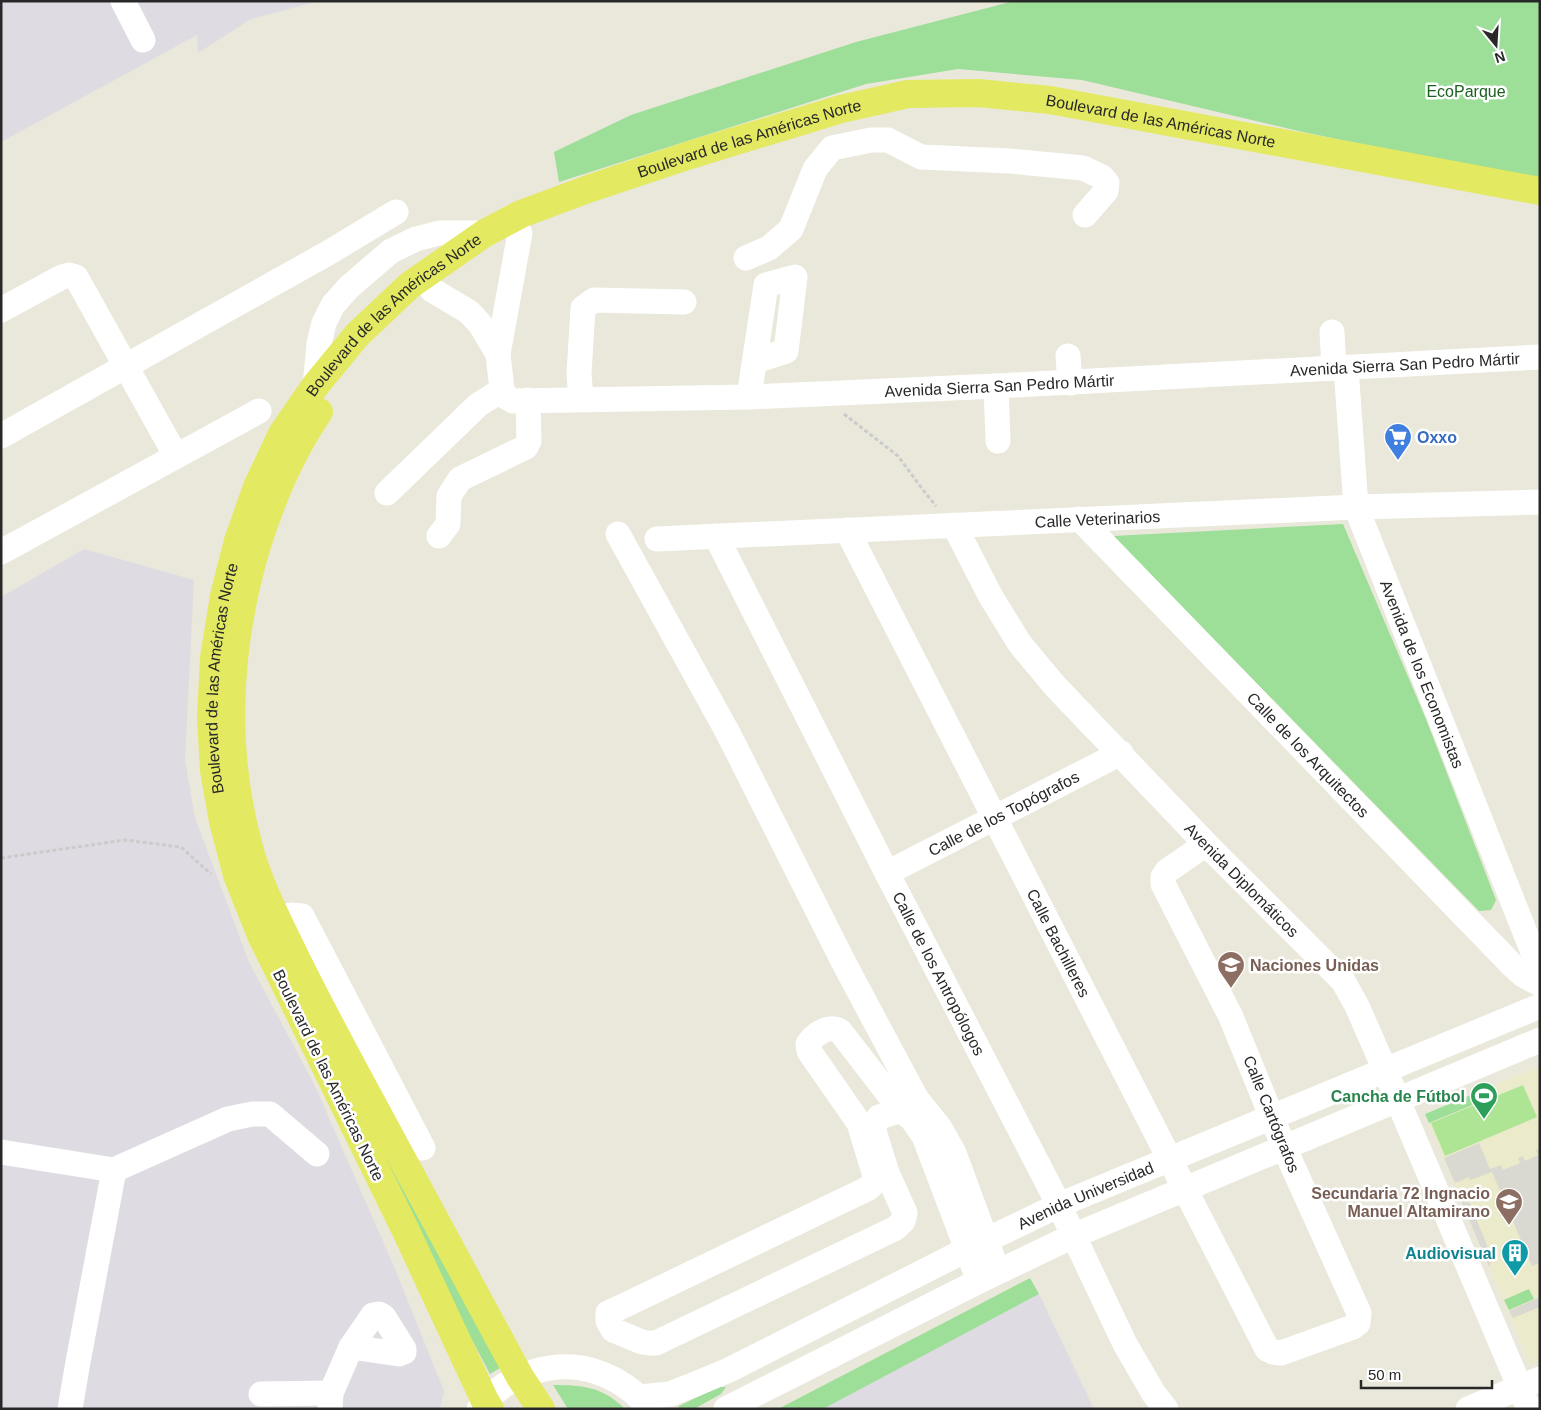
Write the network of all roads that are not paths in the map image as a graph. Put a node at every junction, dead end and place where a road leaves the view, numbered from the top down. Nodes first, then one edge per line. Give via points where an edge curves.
1 (123, 1) edge
2 (143, 40) dead end
3 (1540, 192) edge
4 (1540, 208) edge
5 (396, 212) dead end
6 (1085, 215) dead end
7 (485, 233) junction
8 (520, 233) junction
9 (328, 253) junction
10 (746, 258) dead end
11 (349, 287) junction
12 (432, 290) junction
13 (684, 302) dead end
14 (1, 310) edge
15 (1332, 332) dead end
16 (498, 354) junction
17 (1068, 356) dead end
18 (1540, 357) edge
19 (755, 361) dead end
20 (126, 366) junction
21 (1340, 368) junction
22 (1070, 383) junction
23 (314, 386) junction
24 (996, 386) junction
25 (502, 390) junction
26 (749, 396) junction
27 (581, 399) junction
28 (528, 400) junction
29 (259, 411) dead end
30 (1, 436) edge
31 (998, 441) dead end
32 (176, 456) junction
33 (388, 493) dead end
34 (1356, 506) junction
35 (1537, 509) edge
36 (1080, 519) junction
37 (954, 525) junction
38 (848, 530) junction
39 (618, 534) dead end
40 (439, 536) dead end
41 (716, 536) junction
42 (657, 539) dead end
43 (1, 552) edge
44 (1120, 753) junction
45 (994, 818) junction
46 (1206, 844) junction
47 (887, 873) junction
48 (276, 919) junction
49 (1540, 970) edge
50 (1540, 984) edge
51 (1540, 1006) edge
52 (1540, 1040) edge
53 (1385, 1070) junction
54 (1398, 1099) junction
55 (899, 1108) junction
56 (852, 1111) junction
57 (1272, 1116) junction
58 (1284, 1147) junction
59 (423, 1148) dead end
60 (1, 1152) edge
61 (317, 1154) dead end
62 (1169, 1159) junction
63 (114, 1170) junction
64 (1184, 1188) junction
65 (1059, 1205) junction
66 (1073, 1236) junction
67 (976, 1245) junction
68 (988, 1276) junction
69 (351, 1348) dead end
70 (1273, 1352) joint
71 (520, 1376) junction
72 (1530, 1392) edge
73 (261, 1394) dead end
74 (331, 1401) edge
75 (645, 1403) edge
76 (485, 1406) edge
77 (70, 1409) edge
78 (541, 1409) edge
79 (726, 1409) edge
80 (1166, 1409) edge
81 (1468, 1409) edge

1 - 2 street
3 - 7 main road, Boulevard de las Américas Norte via 1050,100 978,93 908,94 841,109 588,188 521,214
4 - 8 main road, Boulevard de las Américas Norte via 1023,112 940,110 900,113 861,121 661,183
5 - 9 street
6 - 10 street via 1108,188 1102,177 1083,168 921,157 888,140 871,140 832,148 815,169 791,229 769,248
7 - 11 street via 439,233 416,239 391,252
7 - 23 main road, Boulevard de las Américas Norte via 410,285 357,335
8 - 12 main road, Boulevard de las Américas Norte
8 - 16 street
9 - 11 street
9 - 20 street
11 - 23 street via 333,305 324,323
12 - 16 street via 469,312
12 - 48 main road, Boulevard de las Américas Norte via 375,342 338,384 308,428 282,478 246,581 236,633 231,693 232,756 251,853
13 - 27 street via 594,300 583,308 579,374
14 - 20 street via 62,277 76,277
15 - 21 street, Avenida de los Economistas
16 - 25 street
17 - 22 street
18 - 21 street, Avenida Sierra San Pedro Mártir
19 - 26 street
20 - 30 street
20 - 32 street
21 - 22 street, Avenida Sierra San Pedro Mártir
21 - 34 street, Avenida de los Economistas
22 - 24 street, Avenida Sierra San Pedro Mártir
23 - 76 main road, Boulevard de las Américas Norte via 282,434 257,487 238,541 224,596 214,658 211,718 223,821 237,875 261,934 405,1229
24 - 26 street, Avenida Sierra San Pedro Mártir
24 - 31 street
25 - 28 street, Avenida Sierra San Pedro Mártir via 513,401
25 - 33 street via 478,405
26 - 27 street, Avenida Sierra San Pedro Mártir
27 - 28 street, Avenida Sierra San Pedro Mártir
28 - 40 street via 529,441 526,447 460,479 449,496 448,524
29 - 32 street
32 - 43 street
34 - 35 street, Calle Veterinarios
34 - 36 street, Calle Veterinarios
34 - 49 street, Avenida de los Economistas
36 - 37 street, Calle Veterinarios
36 - 50 street, Calle de los Arquitectos via 1512,965
37 - 38 street, Calle Veterinarios
37 - 44 street, Avenida Diplomáticos via 991,597 1020,644 1055,686
38 - 41 street, Calle Veterinarios
38 - 45 street, Calle Bachilleres
39 - 55 street via 728,733 845,965
41 - 42 street, Calle Veterinarios
41 - 47 street, Calle de los Antropólogos
44 - 45 street, Calle de los Topógrafos
44 - 46 street, Avenida Diplomáticos
45 - 47 street, Calle de los Topógrafos
45 - 62 street, Calle Bachilleres
46 - 53 street, Avenida Diplomáticos via 1343,980
46 - 57 street, Calle Cartógrafos via 1167,871 1163,884 1231,1017
47 - 65 street, Calle de los Antropólogos
48 - 59 street via 302,916
48 - 71 main road, Boulevard de las Américas Norte
51 - 53 street, Avenida Universidad
52 - 54 street, Avenida Universidad
53 - 54 street, Avenida Diplomáticos
53 - 57 street, Avenida Universidad
54 - 58 street, Avenida Universidad
54 - 72 street, Avenida Diplomáticos via 1451,1201
55 - 56 street
55 - 56 street via 840,1031 829,1028 813,1037 808,1044 809,1052
55 - 56 street via 875,1124 874,1131 904,1213 903,1221 896,1228 656,1342 649,1344 613,1330 608,1322 608,1313 617,1308 869,1188 875,1176 859,1123
55 - 67 street via 940,1128 954,1153
57 - 58 street, Calle Cartógrafos
57 - 62 street, Avenida Universidad
58 - 64 street, Avenida Universidad
58 - 70 street, Calle Cartógrafos via 1359,1313 1358,1322 1353,1327 1281,1353
60 - 63 street
61 - 63 street via 270,1114 252,1114 228,1119
62 - 64 street, Calle Bachilleres
62 - 65 street, Avenida Universidad
63 - 77 street
64 - 66 street, Avenida Universidad
64 - 70 street, Calle Bachilleres via 1267,1349
65 - 66 street, Calle de los Antropólogos
65 - 67 street, Avenida Universidad
66 - 68 street, Avenida Universidad
66 - 80 street, Calle de los Antropólogos via 1125,1344
67 - 68 street
67 - 75 street, Avenida Universidad via 729,1370
68 - 79 street, Avenida Universidad
69 - 74 street
71 - 75 street via 544,1369 570,1367 596,1372 619,1382
71 - 76 street via 507,1383
71 - 78 main road, Boulevard de las Américas Norte
72 - 81 street
73 - 74 street

